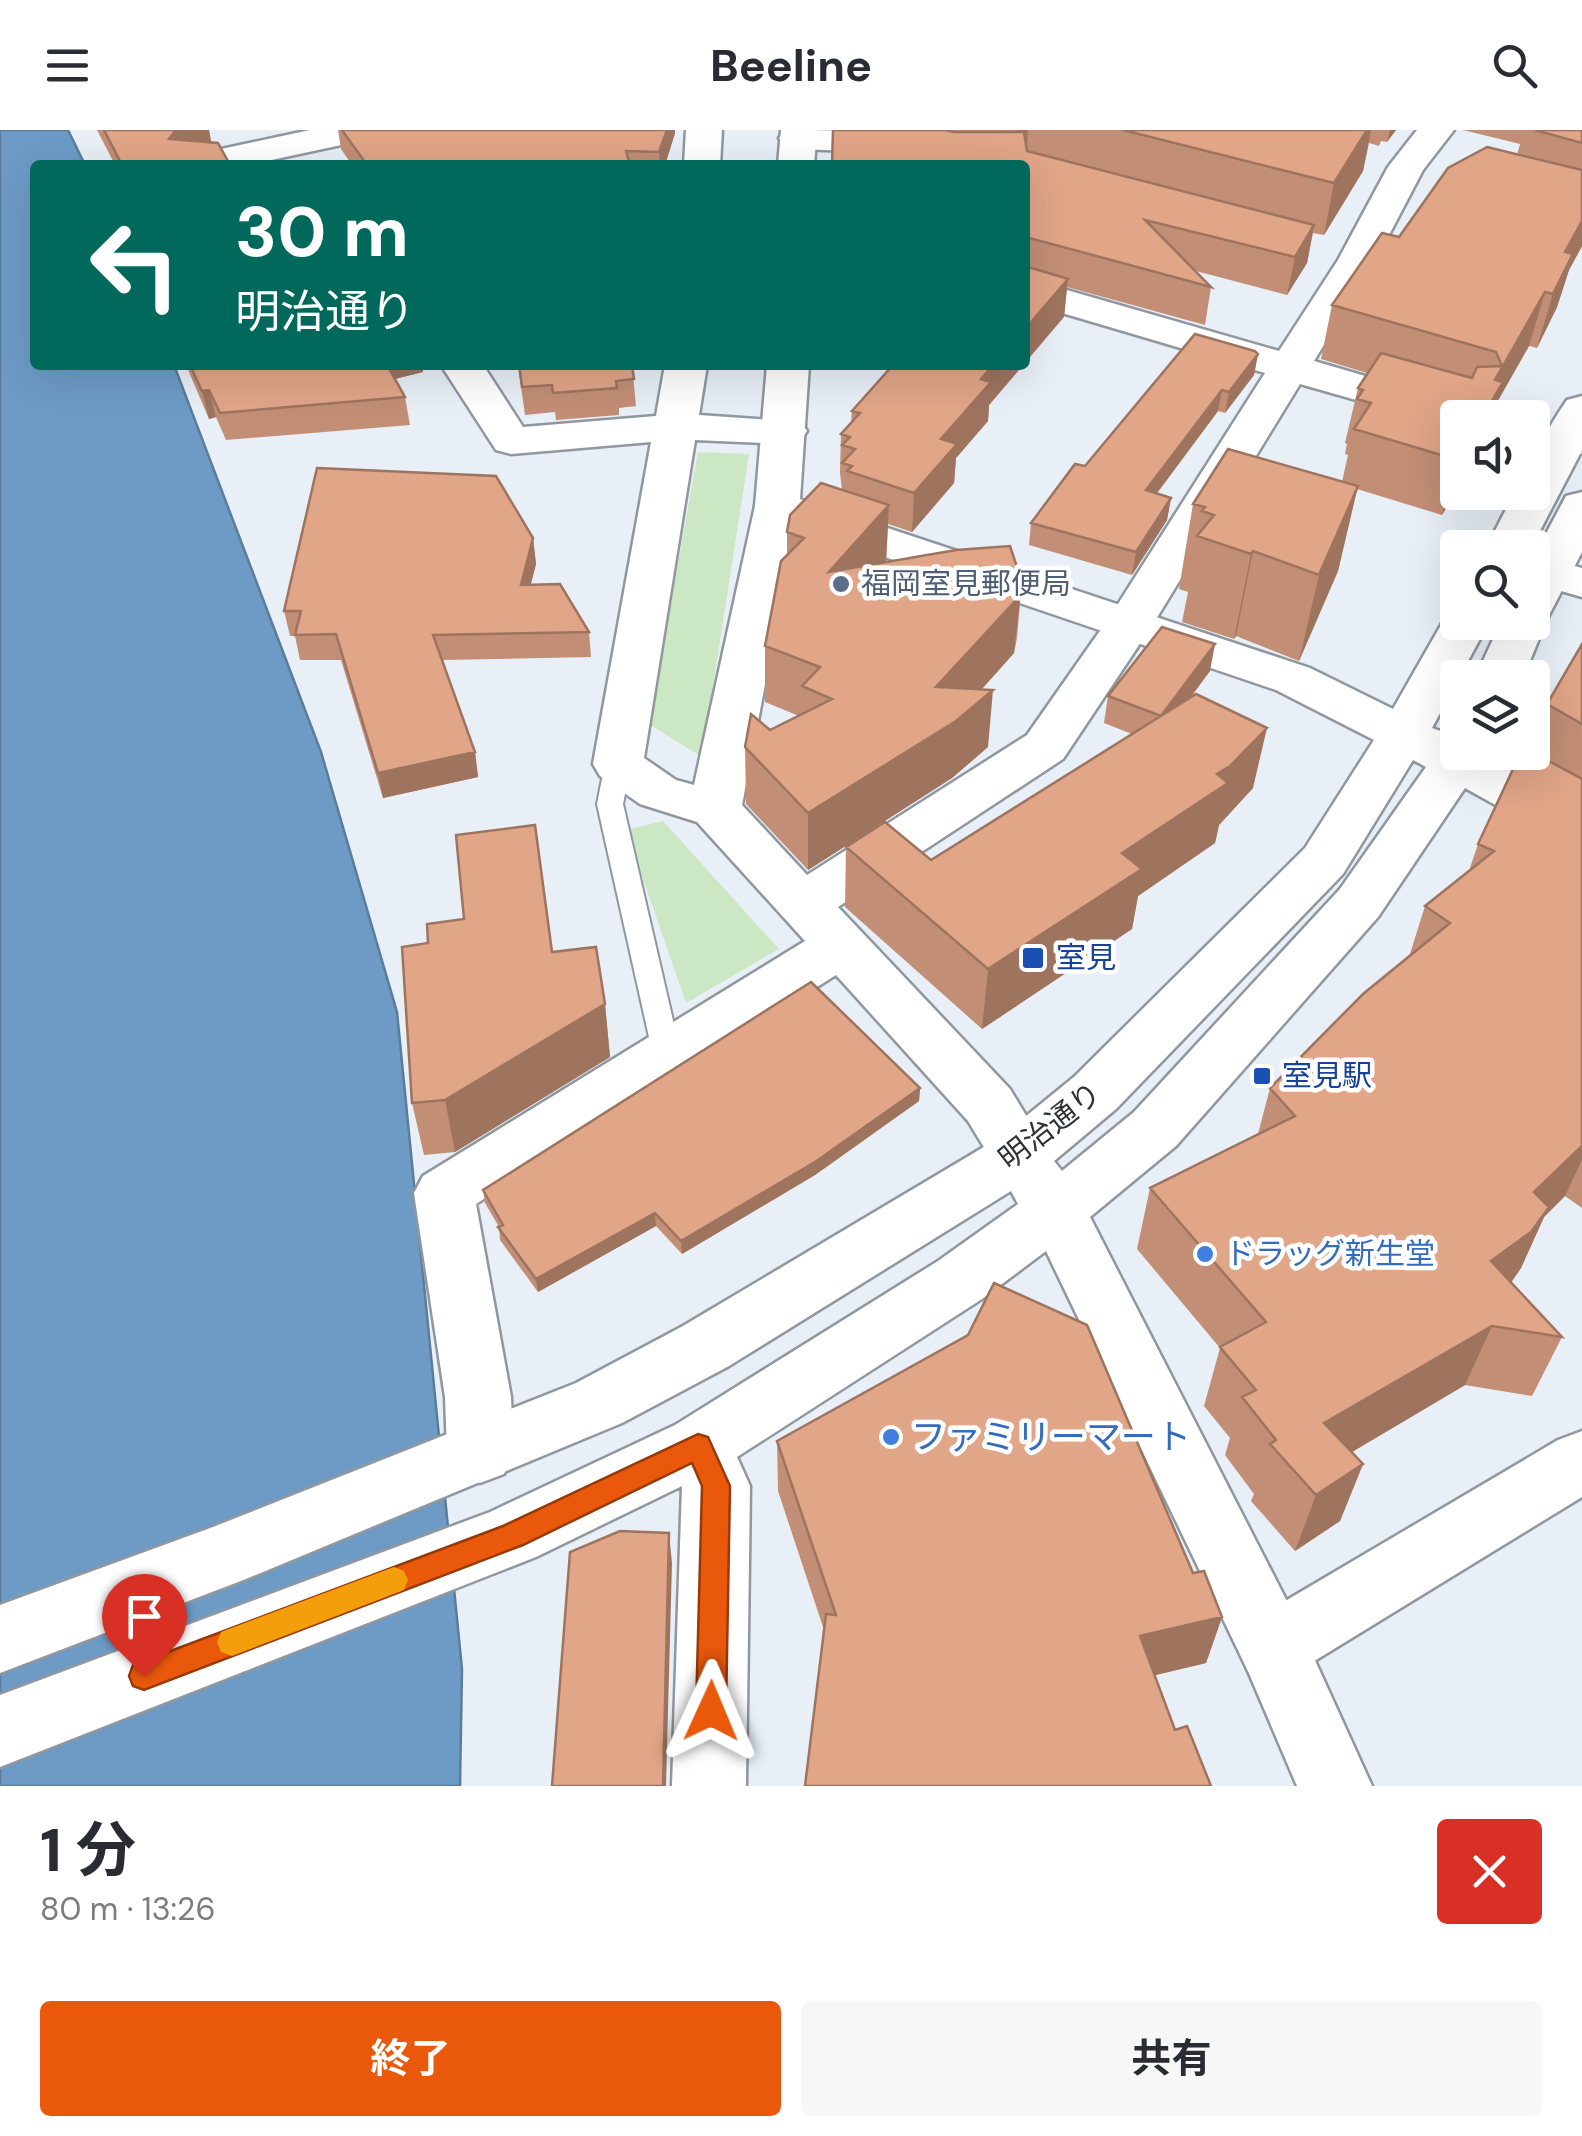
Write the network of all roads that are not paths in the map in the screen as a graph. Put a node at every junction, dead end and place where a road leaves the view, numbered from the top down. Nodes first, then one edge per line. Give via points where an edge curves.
1 (361, 130) edge
2 (704, 130) edge
3 (1436, 130) edge
4 (797, 144) edge
5 (322, 145) edge
6 (228, 160) edge
7 (702, 160) edge
8 (976, 160) edge
9 (1030, 291) edge
10 (1287, 365) junction
11 (465, 370) edge
12 (685, 370) edge
13 (788, 370) edge
14 (1440, 411) edge
15 (678, 427) junction
16 (786, 432) junction
17 (1559, 432) edge
18 (1582, 505) edge
19 (777, 506) junction
20 (1516, 530) edge
21 (1555, 588) edge
22 (1129, 624) junction
23 (1456, 640) edge
24 (1404, 733) junction
25 (1440, 748) edge
26 (618, 764) junction
27 (1452, 770) edge
28 (1483, 770) edge
29 (715, 809) junction
30 (1582, 830) edge
31 (803, 903) junction
32 (842, 945) junction
33 (667, 1055) junction
34 (1020, 1156) junction
35 (1056, 1210) junction
36 (698, 1446) junction
37 (480, 1454) junction
38 (1582, 1461) edge
39 (0, 1639) edge
40 (1273, 1647) junction
41 (0, 1730) edge
42 (709, 1786) edge
43 (1335, 1786) edge

1 - 5 street
2 - 7 street
3 - 10 street via 1338,255
4 - 8 street via 906,142
5 - 6 street
9 - 10 street
10 - 14 street
10 - 22 street
11 - 15 street via 511,441
12 - 15 street
13 - 16 street
15 - 16 street
15 - 26 street
16 - 19 street
17 - 20 street
18 - 21 street
19 - 22 street
19 - 29 street
22 - 24 street via 1293,679
22 - 31 street via 1045,747
23 - 24 street, 明治通り
24 - 25 street
24 - 34 street, 明治通り via 1324,860 1095,1092
26 - 29 street via 658,792
26 - 33 lane via 610,804
27 - 35 street via 1359,903 1270,1004 1154,1129
28 - 30 street
29 - 31 street
31 - 32 street
32 - 33 street
32 - 34 street via 989,1105
33 - 37 street via 444,1193 478,1398
34 - 35 street
34 - 37 street, 明治通り via 706,1346 599,1403
35 - 36 street via 960,1280
35 - 40 street
36 - 41 street via 512,1535
36 - 42 street via 716,1486
37 - 39 street, 明治通り
38 - 40 street
40 - 43 street

